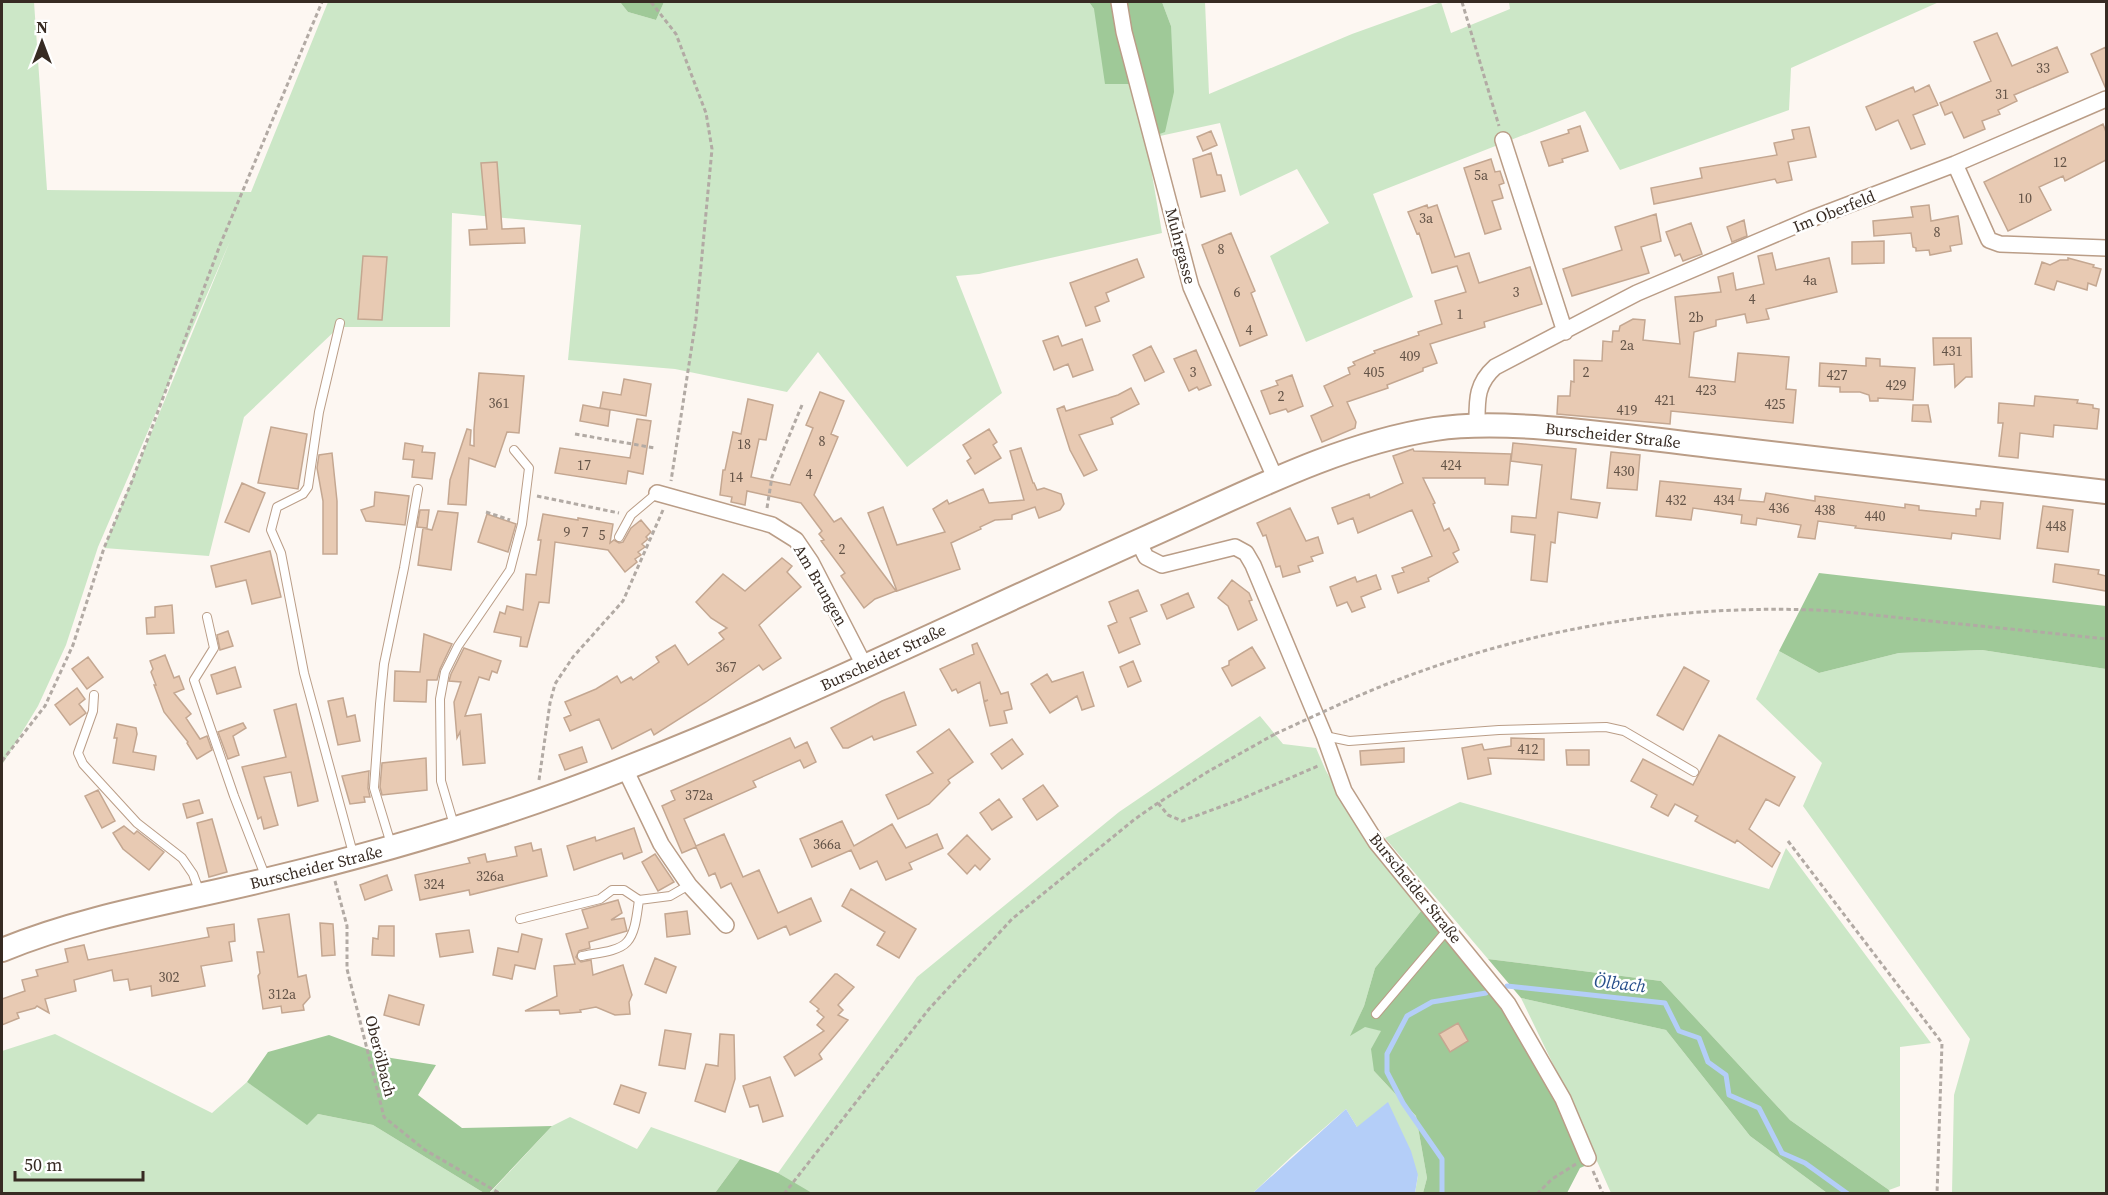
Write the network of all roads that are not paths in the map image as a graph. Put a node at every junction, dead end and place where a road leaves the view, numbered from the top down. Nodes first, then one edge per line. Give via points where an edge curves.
1 (1119, 2) edge
2 (2106, 99) edge
3 (1503, 140) road end
4 (1955, 164) junction
5 (2106, 248) edge
6 (340, 324) dead end
7 (1565, 332) junction
8 (1477, 424) junction
9 (514, 450) dead end
10 (1276, 480) junction
11 (418, 489) dead end
12 (2106, 492) edge
13 (663, 495) joint
14 (619, 537) dead end
15 (1138, 541) junction
16 (207, 617) dead end
17 (864, 664) junction
18 (94, 695) dead end
19 (1324, 735) junction
20 (625, 768) junction
21 (1694, 772) dead end
22 (454, 829) junction
23 (392, 848) junction
24 (355, 858) junction
25 (267, 880) junction
26 (689, 885) junction
27 (201, 896) junction
28 (639, 900) junction
29 (520, 919) dead end
30 (726, 925) dead end
31 (1448, 929) junction
32 (2, 950) edge
33 (582, 956) dead end
34 (1376, 1014) dead end
35 (1588, 1158) road end

1 - 10 street, Muhrgasse via 1191,287
2 - 4 street, Im Oberfeld
3 - 7 street
4 - 5 street via 1989,240 2000,244
4 - 7 street, Im Oberfeld via 1811,219 1637,293
6 - 24 lane via 319,412 308,486 303,494 277,507 271,530 281,553 304,673
7 - 8 street, Im Oberfeld via 1485,376 1479,389
8 - 10 main road, Burscheider Straße via 1384,438
8 - 12 main road, Burscheider Straße via 1574,429
9 - 22 lane via 530,468 510,570 459,646 445,672 440,699 441,781
10 - 15 main road, Burscheider Straße
11 - 23 lane via 384,664 374,788
13 - 14 lane via 631,515
13 - 17 street, Am Brungen via 772,525 796,540
15 - 17 main road, Burscheider Straße
15 - 19 street, Burscheider Straße via 1146,557 1162,564 1235,547 1246,553
16 - 25 lane via 214,648 194,680
17 - 20 main road, Burscheider Straße via 789,701
18 - 27 lane via 93,711 78,753 83,764 137,823 182,858
19 - 21 lane via 1349,741 1606,727 1624,731
19 - 31 street, Burscheider Straße via 1344,790 1376,842
20 - 22 main road, Burscheider Straße
20 - 26 street via 661,844
22 - 23 main road, Burscheider Straße
23 - 24 main road, Burscheider Straße
24 - 25 main road, Burscheider Straße
25 - 27 main road, Burscheider Straße
26 - 28 lane via 670,897
26 - 30 street
27 - 32 main road, Burscheider Straße via 82,923
28 - 29 lane via 624,890 612,890 600,899
28 - 33 lane via 627,943
31 - 34 lane
31 - 35 street, Burscheider Straße via 1508,1004 1563,1099

